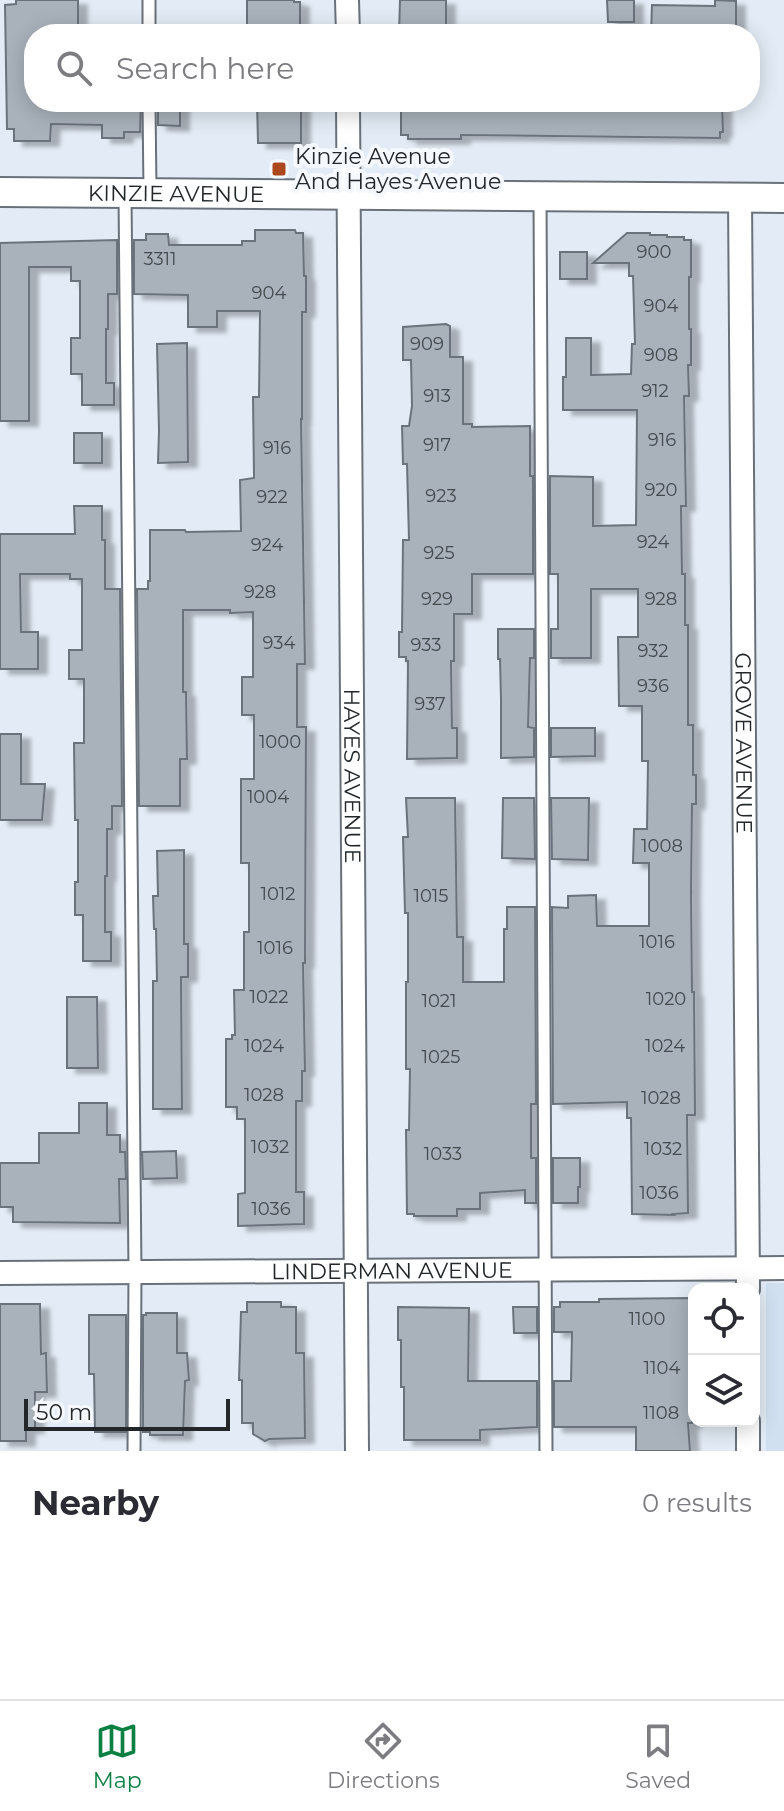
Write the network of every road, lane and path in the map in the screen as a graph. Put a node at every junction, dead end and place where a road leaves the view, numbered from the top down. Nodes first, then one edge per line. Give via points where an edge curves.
1 (149, 0) edge
2 (347, 0) edge
3 (149, 24) edge
4 (348, 24) edge
5 (148, 112) edge
6 (348, 112) edge
7 (0, 192) edge
8 (137, 193) junction
9 (349, 195) junction
10 (540, 196) junction
11 (740, 197) junction
12 (784, 198) edge
13 (784, 1268) edge
14 (546, 1270) junction
15 (356, 1271) junction
16 (135, 1272) junction
17 (0, 1273) edge
18 (748, 1278) edge
19 (748, 1427) edge
20 (134, 1451) edge
21 (357, 1451) edge
22 (546, 1451) edge
23 (748, 1451) edge

1 - 3 lane
2 - 4 street
5 - 8 lane
6 - 9 street, HAYES AVENUE
7 - 8 street, KINZIE AVENUE
8 - 9 street, KINZIE AVENUE
8 - 16 lane
9 - 10 street, KINZIE AVENUE
9 - 15 street, HAYES AVENUE
10 - 11 street, KINZIE AVENUE
10 - 14 lane
11 - 12 street, KINZIE AVENUE
11 - 18 street, GROVE AVENUE
13 - 18 street, LINDERMAN AVENUE
14 - 15 street, LINDERMAN AVENUE
14 - 18 street, LINDERMAN AVENUE
14 - 22 lane
15 - 16 street, LINDERMAN AVENUE
15 - 21 street, HAYES AVENUE
16 - 17 street, LINDERMAN AVENUE
16 - 20 lane
19 - 23 street

